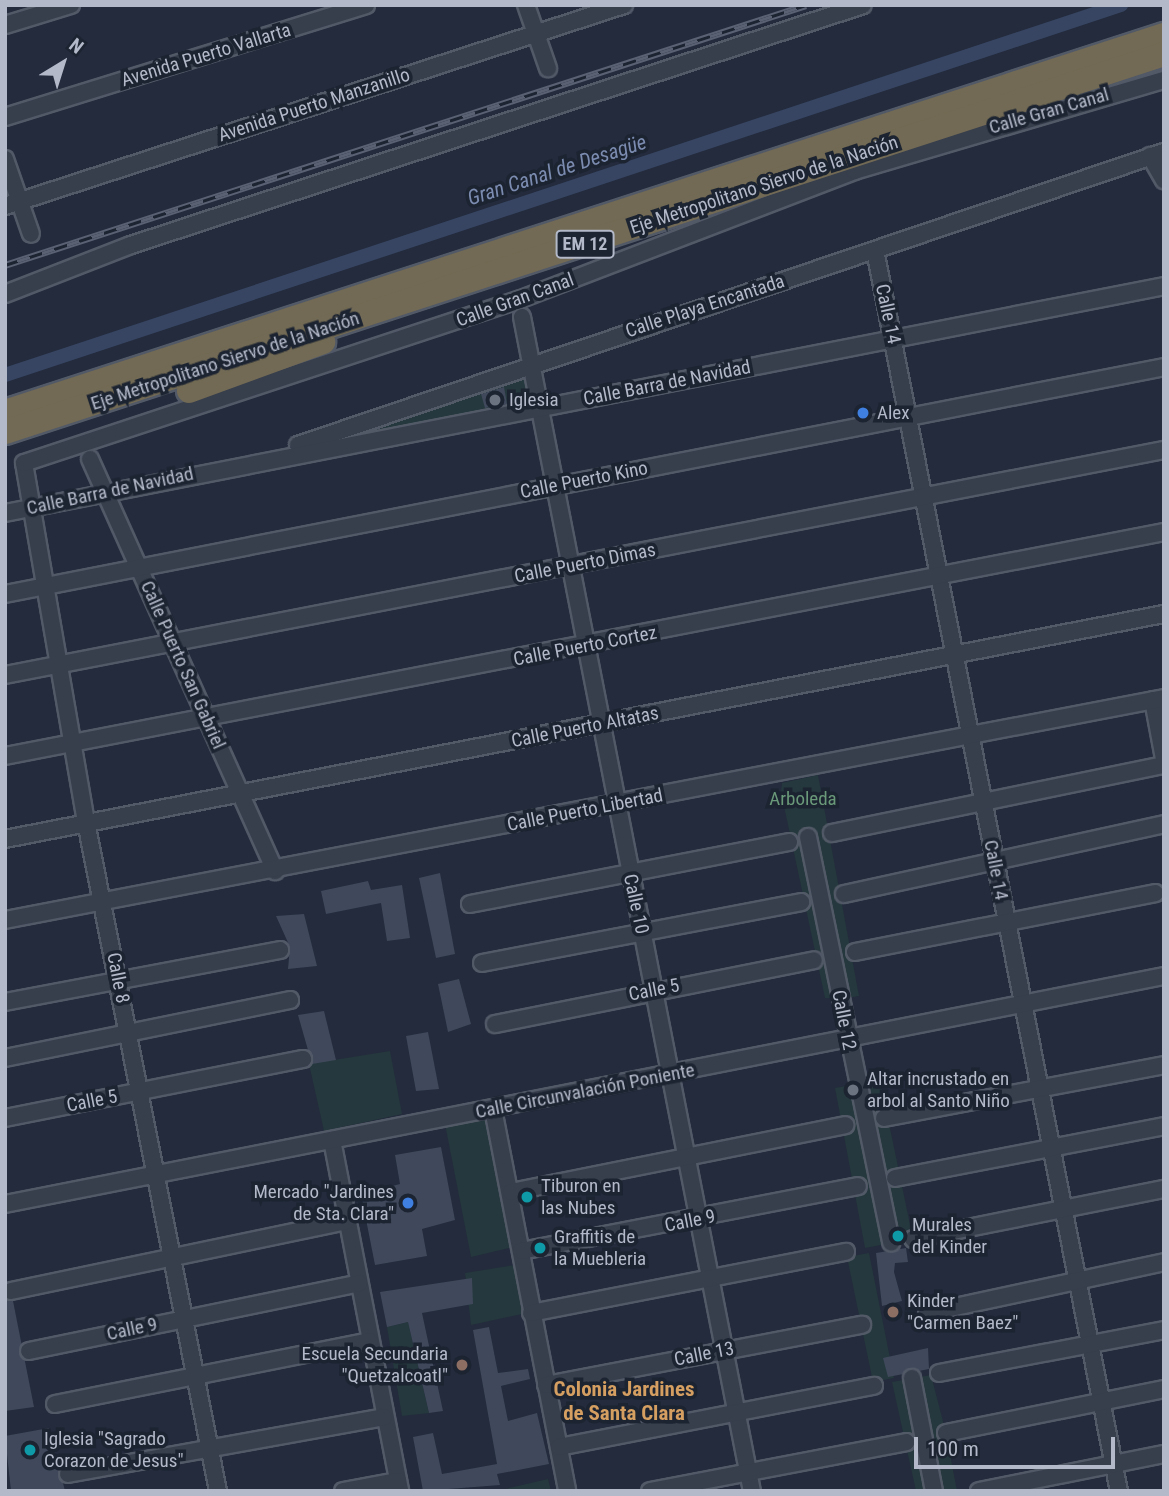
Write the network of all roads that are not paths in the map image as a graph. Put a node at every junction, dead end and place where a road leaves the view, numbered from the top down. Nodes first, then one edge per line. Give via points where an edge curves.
1 (71, 5) edge
2 (366, 5) edge
3 (526, 5) edge
4 (624, 5) edge
5 (863, 5) edge
6 (5, 24) edge
7 (536, 32) junction
8 (1164, 35) edge
9 (1164, 54) edge
10 (548, 68) dead end
11 (1164, 80) edge
12 (5, 117) edge
13 (1157, 154) edge
14 (5, 159) edge
15 (1164, 180) edge
16 (12, 204) edge
17 (31, 234) dead end
18 (875, 250) junction
19 (1164, 286) edge
20 (5, 295) edge
21 (387, 307) junction
22 (522, 317) dead end
23 (894, 339) junction
24 (533, 363) junction
25 (148, 364) junction
26 (1164, 367) edge
27 (5, 396) edge
28 (540, 407) junction
29 (5, 412) edge
30 (909, 419) junction
31 (5, 432) edge
32 (1164, 450) edge
33 (15, 456) edge
34 (90, 459) dead end
35 (247, 463) junction
36 (553, 485) junction
37 (105, 494) junction
38 (924, 495) junction
39 (27, 509) junction
40 (5, 513) edge
41 (1164, 532) edge
42 (569, 566) junction
43 (140, 569) junction
44 (940, 577) junction
45 (42, 587) junction
46 (5, 594) edge
47 (1164, 614) edge
48 (175, 643) junction
49 (586, 645) junction
50 (954, 653) junction
51 (57, 665) junction
52 (5, 675) edge
53 (1158, 699) edge
54 (208, 719) junction
55 (601, 724) junction
56 (969, 733) junction
57 (72, 744) junction
58 (5, 756) edge
59 (1164, 759) edge
60 (1164, 765) edge
61 (240, 794) junction
62 (983, 802) junction
63 (616, 803) junction
64 (86, 821) junction
65 (1164, 824) edge
66 (832, 833) dead end
67 (808, 837) dead end
68 (5, 839) edge
69 (789, 842) dead end
70 (995, 861) junction
71 (275, 871) junction
72 (629, 873) junction
73 (1155, 892) dead end
74 (844, 894) dead end
75 (102, 901) junction
76 (801, 902) dead end
77 (470, 904) dead end
78 (5, 920) edge
79 (1007, 922) junction
80 (642, 931) junction
81 (281, 950) dead end
82 (855, 952) dead end
83 (814, 960) dead end
84 (482, 963) dead end
85 (1164, 976) edge
86 (119, 981) junction
87 (653, 990) junction
88 (290, 1000) dead end
89 (5, 1002) edge
90 (1024, 1003) junction
91 (495, 1024) dead end
92 (128, 1032) junction
93 (847, 1040) junction
94 (5, 1058) edge
95 (303, 1059) dead end
96 (1164, 1065) edge
97 (670, 1074) junction
98 (1040, 1088) junction
99 (141, 1091) junction
100 (493, 1110) junction
101 (5, 1118) edge
102 (884, 1118) dead end
103 (845, 1125) dead end
104 (1164, 1126) edge
105 (332, 1140) junction
106 (1051, 1147) junction
107 (687, 1160) junction
108 (156, 1174) junction
109 (895, 1178) dead end
110 (858, 1185) dead end
111 (1164, 1189) edge
112 (511, 1192) junction
113 (5, 1204) edge
114 (1063, 1208) junction
115 (699, 1220) junction
116 (346, 1221) junction
117 (913, 1239) dead end
118 (891, 1243) dead end
119 (521, 1251) junction
120 (846, 1252) dead end
121 (173, 1259) junction
122 (1164, 1262) edge
123 (710, 1278) junction
124 (1077, 1282) junction
125 (359, 1283) junction
126 (11, 1291) dead end
127 (531, 1312) junction
128 (927, 1313) dead end
129 (185, 1318) junction
130 (862, 1325) dead end
131 (1164, 1330) edge
132 (370, 1340) junction
133 (1090, 1342) junction
134 (725, 1350) junction
135 (29, 1351) dead end
136 (939, 1373) dead end
137 (196, 1376) junction
138 (912, 1378) dead end
139 (546, 1385) junction
140 (874, 1386) dead end
141 (1164, 1389) edge
142 (1101, 1402) junction
143 (55, 1404) dead end
144 (737, 1413) junction
145 (384, 1417) junction
146 (946, 1433) dead end
147 (906, 1442) dead end
148 (559, 1447) junction
149 (210, 1449) junction
150 (1164, 1454) edge
151 (1114, 1463) junction
152 (749, 1472) junction
153 (68, 1474) dead end
154 (399, 1486) edge
155 (218, 1491) edge
156 (342, 1491) edge
157 (567, 1491) edge
158 (650, 1491) edge
159 (752, 1491) edge
160 (934, 1491) edge
161 (979, 1491) edge
162 (1119, 1491) edge

1 - 6 street
2 - 12 street, Avenida Puerto Vallarta
3 - 7 street
4 - 7 street, Avenida Puerto Manzanillo
5 - 20 street via 131,245
7 - 10 street
7 - 16 street, Avenida Puerto Manzanillo
8 - 25 highway, Eje Metropolitano Siervo de la Nación / EM 12
9 - 21 highway, Eje Metropolitano Siervo de la Nación / EM 12
11 - 33 street, Calle Gran Canal via 854,171 521,299
13 - 15 street
13 - 18 street, Calle Playa Encantada
14 - 16 street
16 - 17 street
18 - 23 street, Calle 14
18 - 24 street, Calle Playa Encantada
19 - 23 street, Calle Barra de Navidad
21 - 31 highway, Eje Metropolitano Siervo de la Nación / EM 12
21 - 33 highway via 292,357
22 - 24 street, Calle 10
23 - 28 street, Calle Barra de Navidad
23 - 30 street, Calle 14
24 - 28 street, Calle 10
24 - 35 street, Calle Playa Encantada
25 - 27 highway via 107,368
25 - 29 highway, Eje Metropolitano Siervo de la Nación / EM 12
26 - 30 street, Calle Puerto Kino
28 - 35 street, Calle Barra de Navidad
28 - 36 street, Calle 10
30 - 36 street, Calle Puerto Kino
30 - 38 street, Calle 14
32 - 38 street, Calle Puerto Dimas
33 - 39 street, Calle 8
34 - 37 street, Calle Puerto San Gabriel
35 - 37 street, Calle Barra de Navidad
36 - 42 street, Calle 10
36 - 43 street, Calle Puerto Kino
37 - 39 street, Calle Barra de Navidad
37 - 43 street, Calle Puerto San Gabriel
38 - 42 street, Calle Puerto Dimas
38 - 44 street, Calle 14
39 - 40 street, Calle Barra de Navidad
39 - 45 street, Calle 8
41 - 44 street, Calle Puerto Cortez
42 - 48 street, Calle Puerto Dimas
42 - 49 street, Calle 10
43 - 45 street, Calle Puerto Kino
43 - 48 street, Calle Puerto San Gabriel
44 - 49 street, Calle Puerto Cortez
44 - 50 street, Calle 14
45 - 46 street, Calle Puerto Kino
45 - 51 street, Calle 8
47 - 50 street, Calle Puerto Altatas
48 - 51 street, Calle Puerto Dimas
48 - 54 street, Calle Puerto San Gabriel
49 - 54 street, Calle Puerto Cortez
49 - 55 street, Calle 10
50 - 55 street, Calle Puerto Altatas
50 - 56 street, Calle 14
51 - 52 street, Calle Puerto Dimas
51 - 57 street, Calle 8
53 - 56 street, Calle Puerto Libertad
53 - 59 street
54 - 57 street, Calle Puerto Cortez
54 - 61 street, Calle Puerto San Gabriel
55 - 61 street, Calle Puerto Altatas
55 - 63 street, Calle 10
56 - 62 street, Calle 14
56 - 63 street, Calle Puerto Libertad
57 - 58 street, Calle Puerto Cortez
57 - 64 street, Calle 8
60 - 62 street
61 - 64 street, Calle Puerto Altatas
61 - 71 street, Calle Puerto San Gabriel
62 - 66 street
62 - 70 street, Calle 14
63 - 71 street, Calle Puerto Libertad
63 - 72 street, Calle 10
64 - 68 street, Calle Puerto Altatas
64 - 75 street, Calle 8
65 - 70 street
67 - 93 street, Calle 12
69 - 72 street
70 - 74 street
70 - 79 street, Calle 14
71 - 75 street, Calle Puerto Libertad
72 - 77 street
72 - 80 street, Calle 10
73 - 79 street
75 - 78 street, Calle Puerto Libertad
75 - 86 street, Calle 8
76 - 80 street
79 - 82 street
79 - 90 street, Calle 14
80 - 84 street
80 - 87 street, Calle 10
81 - 86 street
83 - 87 street, Calle 5
85 - 90 street, Calle Circunvalación Poniente
86 - 89 street
86 - 92 street, Calle 8
87 - 91 street, Calle 5
87 - 97 street, Calle 10
88 - 92 street
90 - 93 street, Calle Circunvalación Poniente
90 - 98 street, Calle 14
92 - 94 street
92 - 99 street, Calle 8
93 - 97 street, Calle Circunvalación Poniente
93 - 118 street, Calle 12
95 - 99 street, Calle 5
96 - 98 street
97 - 100 street, Calle Circunvalación Poniente
97 - 107 street, Calle 10
98 - 102 street
98 - 106 street, Calle 14
99 - 101 street, Calle 5
99 - 108 street, Calle 8
100 - 105 street, Calle Circunvalación Poniente
100 - 112 street
103 - 107 street
104 - 106 street
105 - 108 street, Calle Circunvalación Poniente
105 - 116 street
106 - 109 street
106 - 114 street, Calle 14
107 - 112 street
107 - 115 street, Calle 10
108 - 113 street, Calle Circunvalación Poniente
108 - 121 street, Calle 8
110 - 115 street, Calle 9
111 - 114 street
112 - 119 street
114 - 117 street
114 - 124 street, Calle 14
115 - 119 street, Calle 9
115 - 123 street, Calle 10
116 - 121 street
116 - 125 street
119 - 127 street
120 - 123 street
121 - 126 street
121 - 129 street, Calle 8
122 - 124 street
123 - 127 street
123 - 134 street, Calle 10
124 - 128 street
124 - 133 street, Calle 14
125 - 129 street, Calle 9
125 - 132 street
127 - 139 street
129 - 135 street, Calle 9
129 - 137 street, Calle 8
130 - 134 street, Calle 13
131 - 133 street
132 - 137 street
132 - 145 street
133 - 136 street
133 - 142 street, Calle 14
134 - 139 street, Calle 13
134 - 144 street, Calle 10
137 - 143 street
137 - 149 street, Calle 8
138 - 160 street
139 - 148 street
140 - 144 street
141 - 142 street
142 - 146 street
142 - 151 street, Calle 14
144 - 148 street
144 - 152 street, Calle 10
145 - 149 street
145 - 154 street
147 - 152 street
148 - 157 street
149 - 153 street
149 - 155 street, Calle 8
150 - 151 street
151 - 161 street
151 - 162 street, Calle 14
152 - 158 street
152 - 159 street, Calle 10
154 - 156 street

